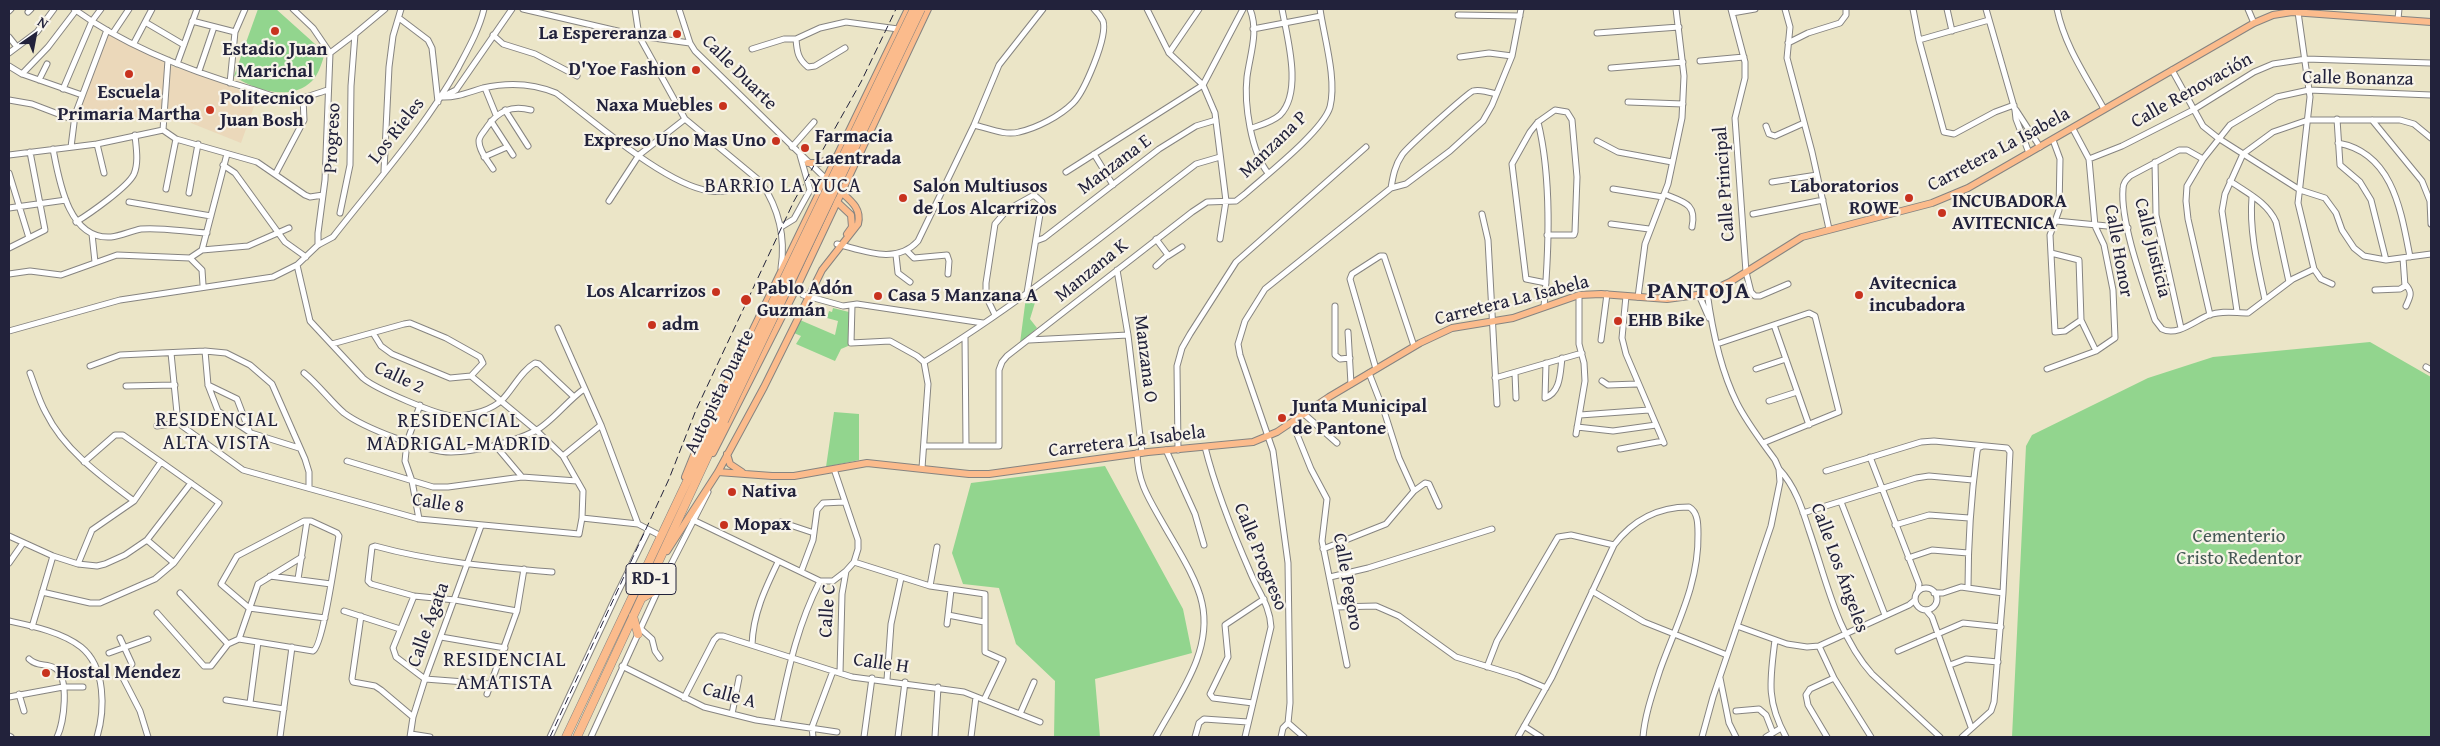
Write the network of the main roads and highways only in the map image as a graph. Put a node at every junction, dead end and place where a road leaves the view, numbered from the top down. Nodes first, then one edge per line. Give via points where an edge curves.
1 (908, 9) edge
2 (914, 9) edge
3 (921, 9) edge
4 (928, 9) edge
5 (2431, 22) edge
6 (857, 112) junction
7 (874, 121) junction
8 (835, 156) junction
9 (808, 163) road end
10 (825, 178) junction
11 (819, 190) junction
12 (839, 190) junction
13 (837, 200) junction
14 (801, 229) junction
15 (820, 237) junction
16 (839, 245) junction
17 (805, 296) junction
18 (721, 420) junction
19 (727, 454) junction
20 (722, 464) junction
21 (718, 472) junction
22 (743, 473) junction
23 (681, 511) junction
24 (668, 521) junction
25 (657, 567) junction
26 (659, 588) road end
27 (642, 598) junction
28 (633, 616) junction
29 (640, 631) road end
30 (566, 737) edge
31 (577, 737) edge

1 - 6 main road
2 - 18 highway, Autopista Duarte / RD-1, bridge
3 - 18 highway, Autopista Duarte / RD-1, bridge
4 - 7 main road
5 - 22 main road, Carretera La Isabela via 2298,12 2273,15 2254,22 1968,188 1932,203 1829,229 1793,242 1746,272 1698,295 1667,299 1579,295 1493,322 1452,328 1414,346 1268,436 1242,445 1139,453 997,473 969,474 867,463 781,476
6 - 7 main road via 857,122 861,127 867,128
6 - 8 main road
7 - 12 main road via 847,181
8 - 9 main road via 822,163
8 - 10 main road
10 - 11 main road
10 - 12 main road
11 - 12 main road
11 - 13 main road
11 - 14 main road
12 - 13 main road
12 - 16 main road via 857,207 860,218 855,230
13 - 15 main road
13 - 16 main road via 848,210 853,221
14 - 15 main road via 806,225 819,232
14 - 24 main road via 702,435
15 - 23 main road via 722,436
16 - 17 main road via 819,267
17 - 19 main road via 764,387
17 - 20 main road
18 - 23 highway, Autopista Duarte / RD-1
18 - 24 highway, RD-1
19 - 20 main road
19 - 22 main road via 730,464
20 - 21 main road
20 - 22 main road
21 - 22 main road, Carretera La Isabela
21 - 25 main road
23 - 25 highway, Autopista Duarte / RD-1
24 - 30 highway, RD-1
25 - 27 highway, Autopista Duarte / RD-1
26 - 27 highway
27 - 28 highway, Autopista Duarte / RD-1
28 - 29 highway
28 - 31 highway, Autopista Duarte / RD-1

